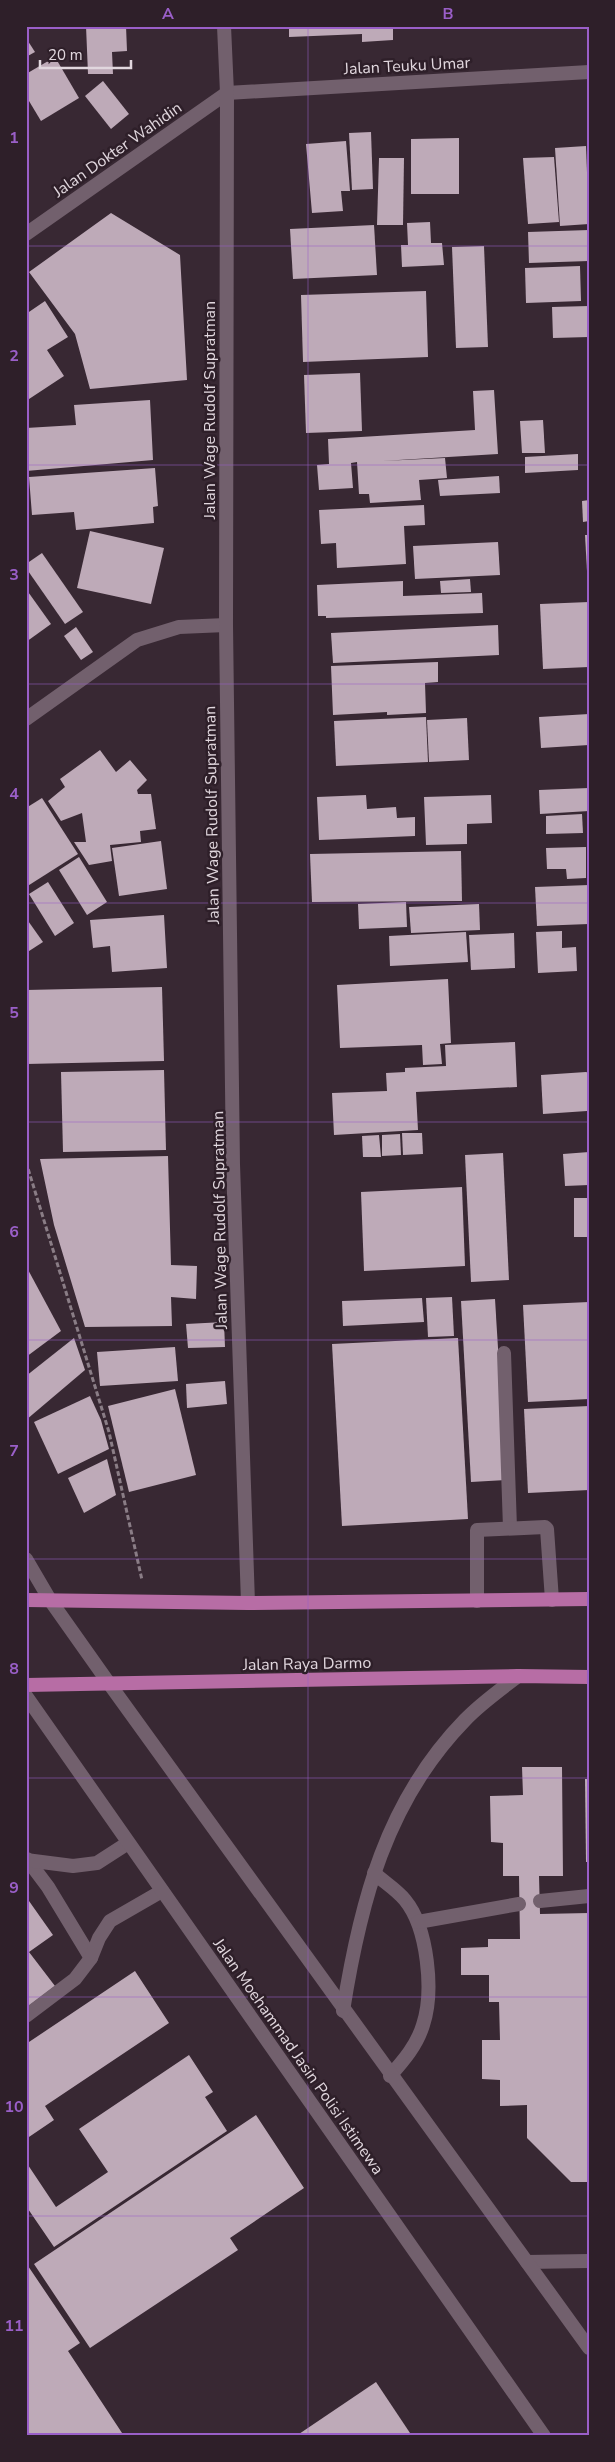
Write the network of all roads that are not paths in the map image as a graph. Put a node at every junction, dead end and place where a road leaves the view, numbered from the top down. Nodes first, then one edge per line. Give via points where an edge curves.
1 (224, 26) edge
2 (589, 72) edge
3 (227, 93) junction
4 (26, 234) edge
5 (226, 625) junction
6 (26, 719) edge
7 (504, 1353) dead end
8 (510, 1528) junction
9 (26, 1559) edge
10 (589, 1599) edge
11 (26, 1600) edge
12 (50, 1600) junction
13 (552, 1600) junction
14 (477, 1601) junction
15 (248, 1603) junction
16 (518, 1676) junction
17 (589, 1677) edge
18 (108, 1682) junction
19 (26, 1684) edge
20 (26, 1696) edge
21 (128, 1843) junction
22 (27, 1860) edge
23 (374, 1873) junction
24 (162, 1891) junction
25 (589, 1896) edge
26 (540, 1901) dead end
27 (519, 1904) dead end
28 (418, 1922) junction
29 (91, 1958) junction
30 (343, 2011) junction
31 (26, 2016) edge
32 (390, 2076) junction
33 (589, 2261) edge
34 (527, 2262) junction
35 (589, 2348) edge
36 (544, 2436) edge

1 - 3 street, Jalan Wage Rudolf Supratman
2 - 3 street, Jalan Teuku Umar
3 - 4 street, Jalan Dokter Wahidin
3 - 5 street, Jalan Wage Rudolf Supratman
5 - 6 street via 179,627 137,640
5 - 15 street, Jalan Wage Rudolf Supratman via 233,1164
7 - 8 street
8 - 13 street via 546,1528
8 - 14 street via 476,1531
9 - 12 street
10 - 13 main road
11 - 12 main road
12 - 15 main road
12 - 18 street
13 - 14 main road
14 - 15 main road
16 - 17 main road, Jalan Raya Darmo
16 - 18 main road, Jalan Raya Darmo
16 - 23 street via 465,1720 431,1761 402,1810
18 - 19 main road, Jalan Raya Darmo
18 - 30 street
20 - 21 street, Jalan Moehammad Jasin Polisi Istimewa
21 - 22 street via 97,1863 72,1866
21 - 24 street, Jalan Moehammad Jasin Polisi Istimewa
22 - 29 street via 48,1887
23 - 28 street via 405,1900
23 - 30 street via 354,1941
24 - 29 street via 110,1922
24 - 36 street, Jalan Moehammad Jasin Polisi Istimewa
25 - 26 street
27 - 28 street
28 - 32 street via 426,1952 424,2023 409,2054
29 - 31 street via 75,1979
30 - 32 street
32 - 34 street
33 - 34 street
34 - 35 street

